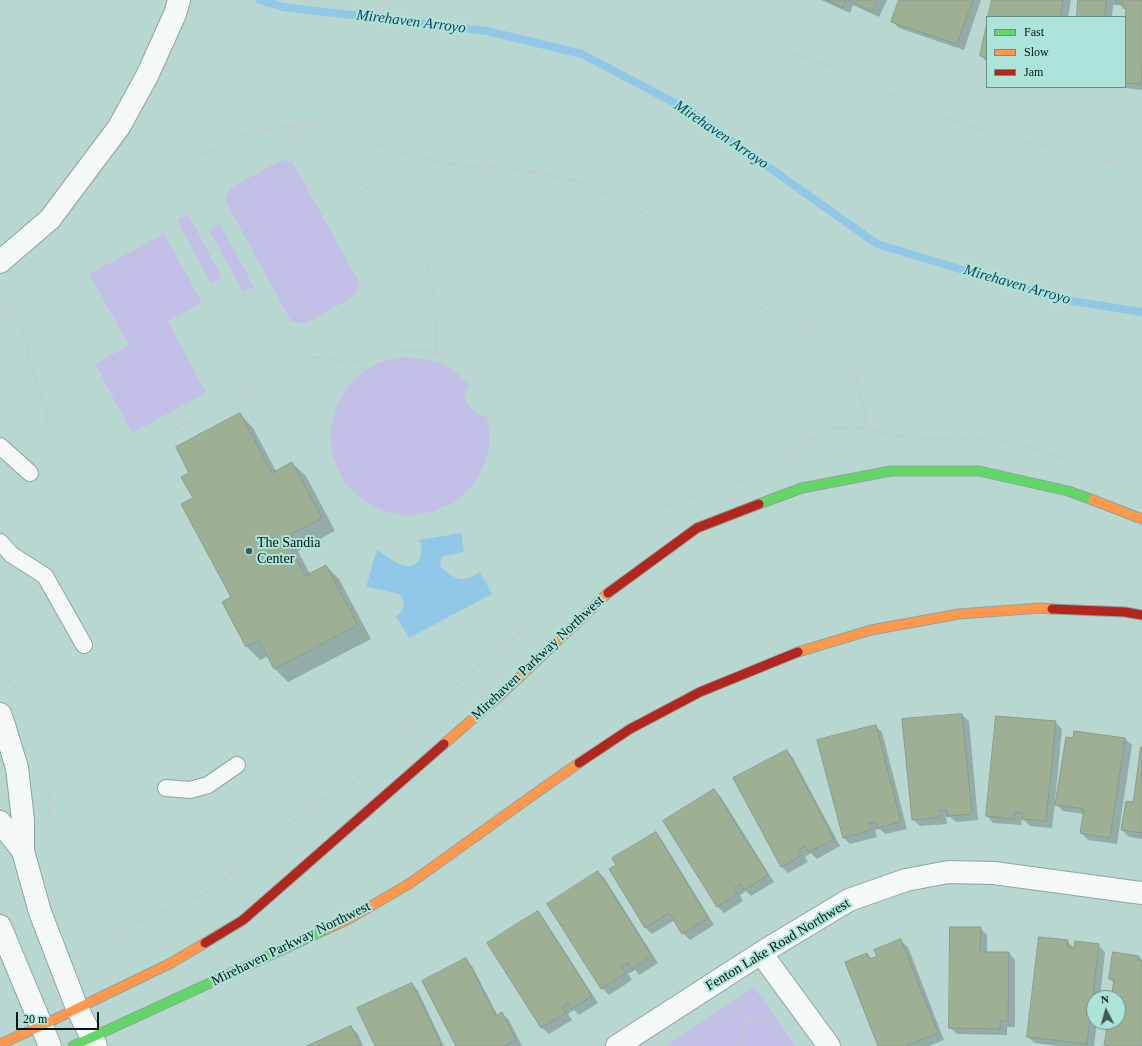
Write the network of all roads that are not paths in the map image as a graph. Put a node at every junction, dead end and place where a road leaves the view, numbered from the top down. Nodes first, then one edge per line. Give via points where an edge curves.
1 (179, 0) edge
2 (0, 262) edge
3 (0, 446) edge
4 (30, 473) dead end
5 (1142, 520) edge
6 (0, 542) edge
7 (1142, 615) edge
8 (84, 645) dead end
9 (0, 714) edge
10 (236, 765) dead end
11 (166, 788) dead end
12 (0, 822) edge
13 (23, 851) junction
14 (1142, 893) edge
15 (0, 926) edge
16 (762, 953) junction
17 (77, 1008) junction
18 (41, 1026) junction
19 (87, 1043) edge
20 (0, 1044) edge
21 (50, 1046) edge
22 (616, 1046) edge
23 (829, 1046) edge

1 - 2 street via 146,76 119,127 50,219
3 - 4 lane
5 - 17 street, Mirehaven Parkway Northwest via 1068,491 979,471 891,471 802,488 697,528 609,592 508,688 242,920 171,963
6 - 8 lane via 12,555 45,576
7 - 19 street, Mirehaven Parkway Northwest via 1041,608 959,614 871,630 792,654 700,692 630,729 409,884 347,920
9 - 13 street via 17,768 23,820
10 - 11 lane via 208,784 190,790
12 - 13 street
13 - 17 street via 40,912
14 - 16 street, Fenton Lake Road Northwest via 994,873 948,872 906,880 850,900
15 - 18 street
16 - 22 street, Fenton Lake Road Northwest
16 - 23 street
17 - 18 street, Mirehaven Parkway Northwest
17 - 19 street
18 - 20 street, Mirehaven Parkway Northwest
18 - 21 street

